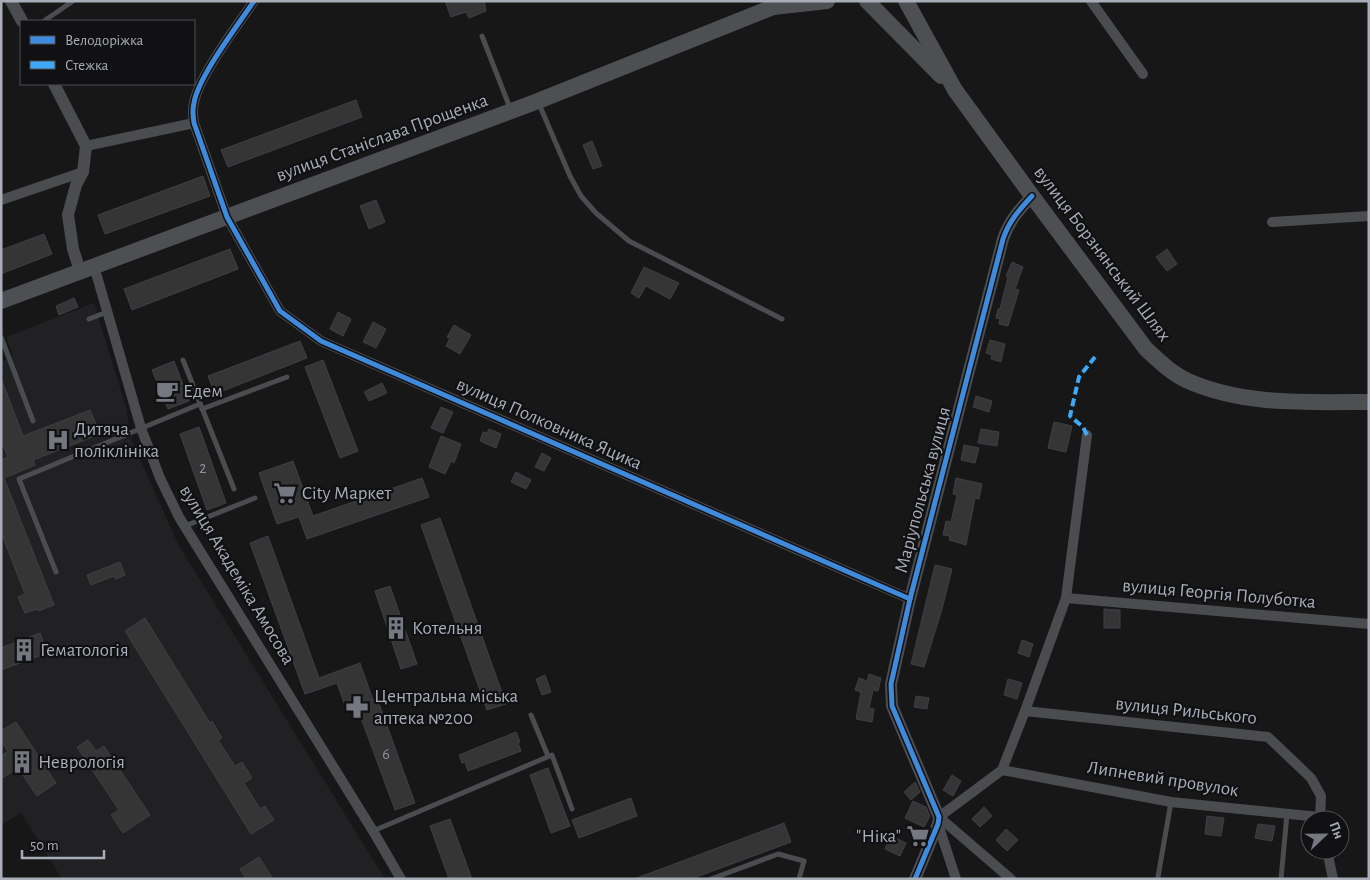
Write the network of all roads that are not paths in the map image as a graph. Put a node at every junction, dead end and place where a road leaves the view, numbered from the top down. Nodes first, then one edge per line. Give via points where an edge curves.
1 (11, 1) edge
2 (73, 1) edge
3 (254, 1) edge
4 (827, 1) edge
5 (868, 1) edge
6 (906, 1) edge
7 (1091, 1) edge
8 (778, 4) edge
9 (21, 20) edge
10 (45, 20) edge
11 (482, 36) dead end
12 (1143, 74) dead end
13 (55, 85) edge
14 (955, 90) junction
15 (538, 101) junction
16 (511, 111) junction
17 (194, 123) junction
18 (86, 146) junction
19 (83, 172) junction
20 (1032, 196) junction
21 (1, 200) edge
22 (1369, 216) edge
23 (227, 217) junction
24 (1272, 222) dead end
25 (87, 268) junction
26 (1, 301) edge
27 (107, 312) junction
28 (782, 318) dead end
29 (90, 319) dead end
30 (1, 337) edge
31 (183, 360) dead end
32 (288, 377) dead end
33 (1369, 402) edge
34 (201, 406) junction
35 (33, 421) dead end
36 (141, 428) junction
37 (1087, 436) dead end
38 (234, 489) dead end
39 (254, 498) dead end
40 (185, 526) junction
41 (56, 572) dead end
42 (1066, 598) junction
43 (910, 599) junction
44 (1369, 624) edge
45 (1025, 711) junction
46 (531, 715) dead end
47 (548, 756) junction
48 (1002, 770) junction
49 (1171, 802) junction
50 (572, 809) dead end
51 (1321, 810) edge
52 (1287, 814) junction
53 (1300, 816) edge
54 (939, 821) junction
55 (373, 831) junction
56 (1329, 860) edge
57 (1158, 877) dead end
58 (401, 879) edge
59 (713, 879) edge
60 (799, 879) edge
61 (915, 879) edge
62 (956, 879) edge
63 (1011, 879) edge
64 (1281, 879) edge
65 (1333, 879) edge

1 - 9 street
2 - 10 lane
3 - 17 street via 199,89 194,102
4 - 8 main road, вулиця Станіслава Прощенка
5 - 14 main road, вулиця Борзнянський Шлях
6 - 14 main road, вулиця Борзнянський Шлях
7 - 12 street
8 - 15 main road, вулиця Станіслава Прощенка
11 - 16 lane
13 - 18 street
14 - 20 main road, вулиця Борзнянський Шлях
15 - 16 main road, вулиця Станіслава Прощенка
15 - 28 lane via 570,176 596,213 629,242
16 - 23 main road, вулиця Станіслава Прощенка
17 - 18 street
17 - 23 street, вулиця Полковника Яцика
18 - 19 street
19 - 21 street
19 - 25 street via 76,185 68,228 73,249
20 - 33 main road, вулиця Борзнянський Шлях via 1146,349 1187,381 1246,398 1288,402
20 - 43 street, Маріупольська вулиця via 1014,215 1003,239
22 - 24 street
23 - 25 main road, вулиця Станіслава Прощенка
23 - 43 street, вулиця Полковника Яцика via 280,311 321,341
25 - 26 main road, вулиця Станіслава Прощенка
25 - 27 street, вулиця Академіка Амосова
27 - 29 lane
27 - 36 street, вулиця Академіка Амосова
30 - 35 lane
31 - 34 lane
32 - 34 lane
34 - 36 lane
34 - 38 lane
36 - 40 street, вулиця Академіка Амосова via 160,478
36 - 41 lane via 18,479
37 - 42 street
39 - 40 lane
40 - 55 street, вулиця Академіка Амосова
42 - 44 street, вулиця Георгія Полуботка
42 - 45 street
43 - 54 street, Маріупольська вулиця via 890,696 896,719
45 - 48 street
45 - 51 street, вулиця Рильського via 1268,737 1311,778 1322,796
46 - 47 lane
47 - 50 lane via 552,754
47 - 55 lane
48 - 49 street, Липневий провулок
48 - 54 street
49 - 52 street, Липневий провулок
49 - 57 lane
52 - 53 street, Липневий провулок
52 - 64 lane
54 - 61 street
54 - 62 street
54 - 63 street
55 - 58 street, вулиця Академіка Амосова
56 - 65 street
59 - 60 lane via 778,854 804,861

